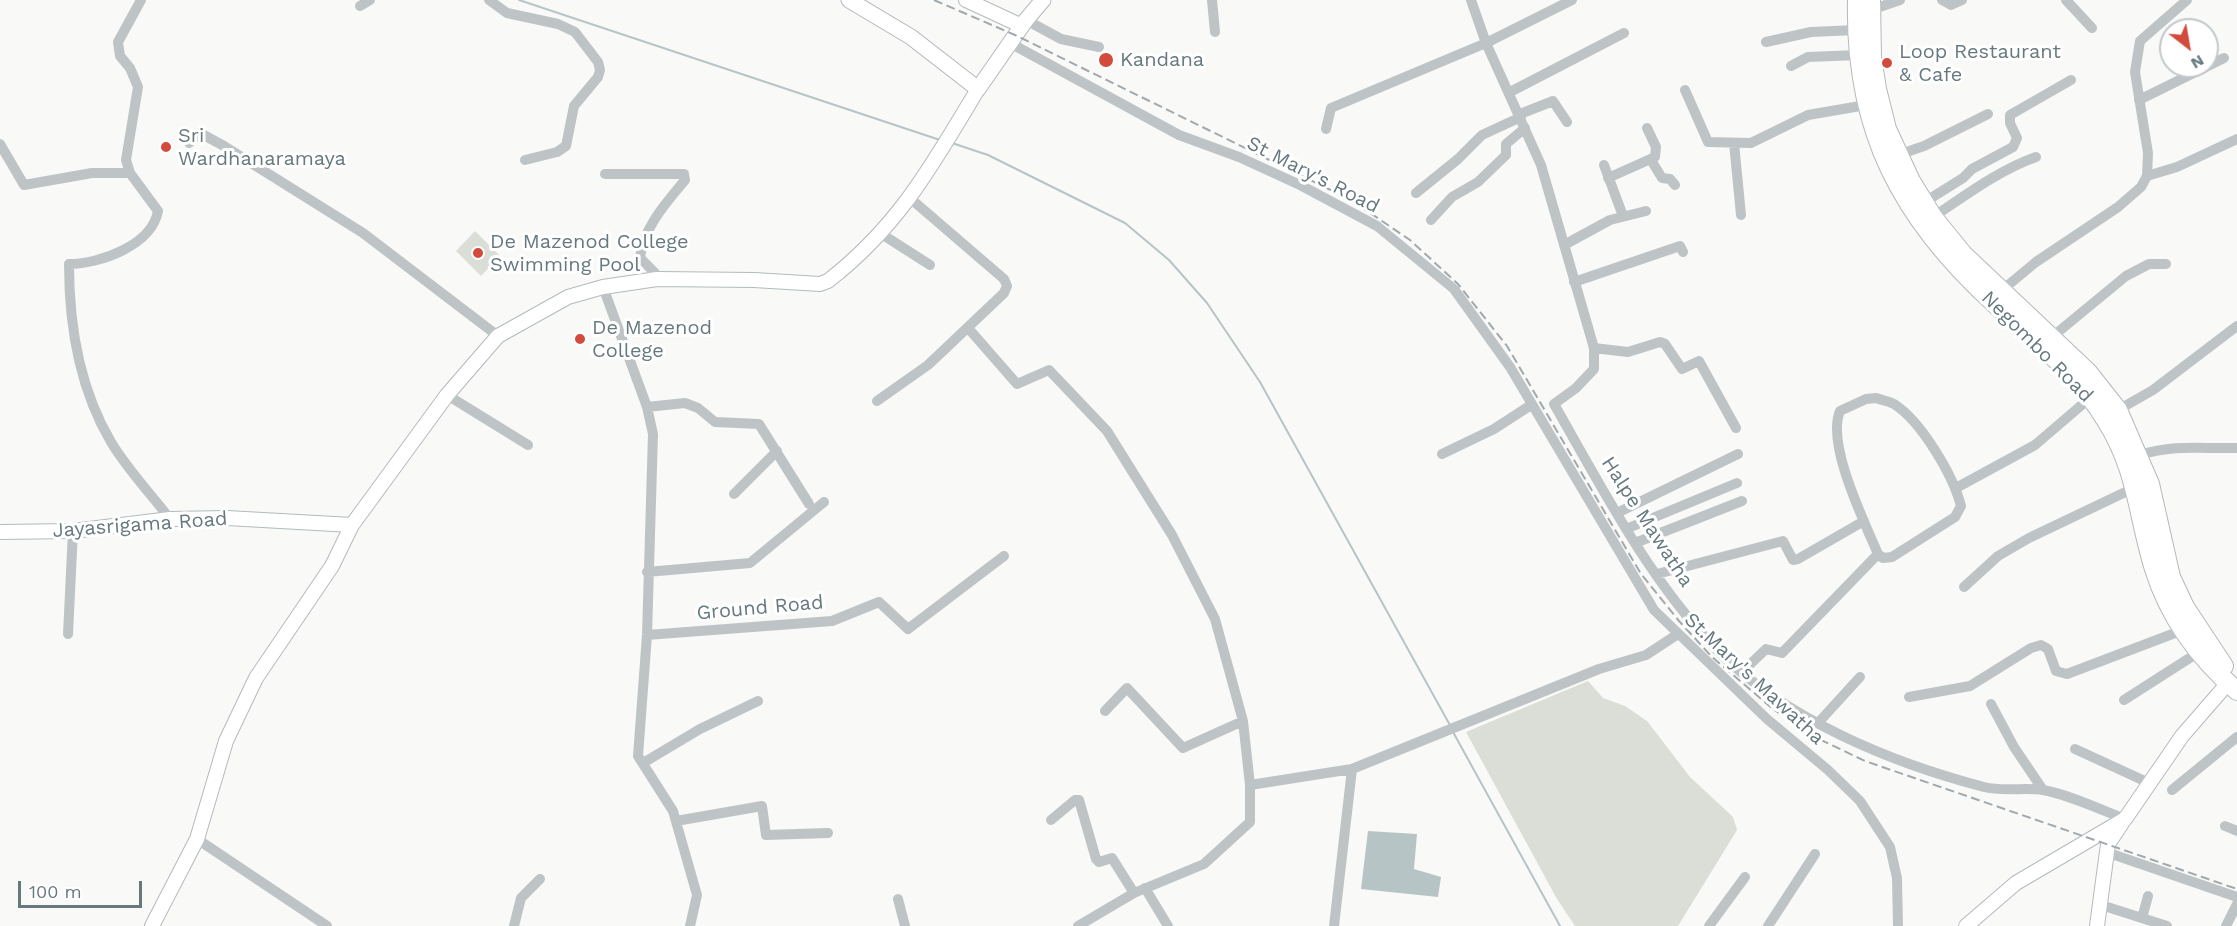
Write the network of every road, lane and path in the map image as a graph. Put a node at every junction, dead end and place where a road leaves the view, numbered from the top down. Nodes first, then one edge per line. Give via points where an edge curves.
1 (141, 0) edge
2 (370, 0) edge
3 (489, 0) edge
4 (849, 0) edge
5 (966, 0) edge
6 (1043, 0) edge
7 (1212, 0) edge
8 (1572, 0) edge
9 (1900, 0) edge
10 (1942, 0) edge
11 (1962, 0) edge
12 (2066, 0) edge
13 (2187, 0) edge
14 (1474, 1) edge
15 (1864, 5) edge
16 (360, 6) dead end
17 (1024, 23) junction
18 (2092, 28) dead end
19 (1856, 30) junction
20 (1215, 32) dead end
21 (1624, 33) dead end
22 (1766, 42) dead end
23 (1010, 43) junction
24 (1486, 43) junction
25 (1099, 47) dead end
26 (1858, 55) junction
27 (2224, 58) dead end
28 (1791, 66) dead end
29 (2071, 80) dead end
30 (978, 89) junction
31 (1685, 90) dead end
32 (1510, 92) junction
33 (2139, 100) junction
34 (1866, 105) junction
35 (1988, 114) dead end
36 (1520, 115) junction
37 (1566, 122) dead end
38 (1526, 128) junction
39 (1647, 128) dead end
40 (1326, 129) dead end
41 (2237, 139) edge
42 (189, 143) dead end
43 (1734, 143) junction
44 (0, 144) edge
45 (1898, 155) junction
46 (2037, 157) dead end
47 (4, 160) edge
48 (525, 160) dead end
49 (1651, 160) junction
50 (1604, 165) dead end
51 (130, 173) junction
52 (605, 174) dead end
53 (2147, 176) junction
54 (1608, 178) junction
55 (1674, 185) dead end
56 (1416, 193) dead end
57 (911, 199) junction
58 (1928, 210) junction
59 (1646, 211) dead end
60 (1741, 215) dead end
61 (1623, 216) junction
62 (1431, 220) dead end
63 (880, 233) junction
64 (1564, 245) junction
65 (1683, 252) dead end
66 (2166, 264) dead end
67 (930, 265) dead end
68 (657, 279) junction
69 (1574, 282) junction
70 (603, 287) junction
71 (2001, 291) junction
72 (2237, 326) edge
73 (968, 328) junction
74 (498, 336) junction
75 (2052, 337) junction
76 (1594, 348) junction
77 (447, 395) junction
78 (2091, 398) junction
79 (877, 401) dead end
80 (1554, 404) junction
81 (1531, 405) junction
82 (647, 407) junction
83 (2118, 410) junction
84 (1537, 416) junction
85 (1736, 428) dead end
86 (528, 445) dead end
87 (2237, 448) edge
88 (777, 451) junction
89 (1442, 454) dead end
90 (1738, 454) dead end
91 (2139, 455) junction
92 (1737, 483) dead end
93 (2136, 487) junction
94 (1956, 488) junction
95 (734, 494) dead end
96 (1742, 501) dead end
97 (824, 502) dead end
98 (809, 504) dead end
99 (1617, 513) junction
100 (170, 519) junction
101 (1864, 521) junction
102 (352, 525) junction
103 (1626, 529) junction
104 (73, 531) junction
105 (0, 532) edge
106 (1635, 543) junction
107 (1878, 554) junction
108 (1004, 556) dead end
109 (647, 572) junction
110 (1657, 574) junction
111 (1964, 586) dead end
112 (2183, 630) junction
113 (68, 634) dead end
114 (1678, 634) junction
115 (647, 635) junction
116 (2199, 652) junction
117 (1742, 672) junction
118 (1860, 677) dead end
119 (2234, 684) edge
120 (1909, 697) dead end
121 (2124, 700) dead end
122 (758, 701) dead end
123 (1991, 704) dead end
124 (1105, 711) dead end
125 (1243, 721) junction
126 (1818, 723) junction
127 (2237, 737) edge
128 (2075, 749) dead end
129 (643, 763) junction
130 (1352, 769) junction
131 (2149, 783) junction
132 (1250, 785) junction
133 (2043, 790) junction
134 (2172, 790) dead end
135 (2125, 819) junction
136 (1052, 820) dead end
137 (676, 822) junction
138 (2225, 826) dead end
139 (2237, 831) edge
140 (828, 833) dead end
141 (197, 839) junction
142 (2106, 852) junction
143 (1815, 855) dead end
144 (1745, 877) dead end
145 (540, 879) dead end
146 (1145, 888) junction
147 (1134, 893) junction
148 (2148, 896) dead end
149 (2237, 897) edge
150 (898, 899) dead end
151 (2237, 904) edge
152 (2100, 905) junction
153 (2142, 918) junction
154 (152, 926) edge
155 (327, 926) edge
156 (514, 926) edge
157 (690, 926) edge
158 (905, 926) edge
159 (1078, 926) edge
160 (1168, 926) edge
161 (1334, 926) edge
162 (1709, 926) edge
163 (1768, 926) edge
164 (1898, 926) edge
165 (1966, 926) edge
166 (2097, 926) edge
167 (2167, 926) edge
168 (2226, 926) edge

1 - 51 street via 118,42 120,56 138,87 126,160
2 - 16 street
3 - 48 street via 507,13 558,24 575,32 600,70 574,106 566,146
4 - 30 main road via 911,37
5 - 17 street
6 - 17 main road
7 - 20 street
8 - 24 street
9 - 15 street
10 - 11 street via 1951,5
12 - 18 street
13 - 33 street via 2140,41 2135,72
14 - 24 street
15 - 19 highway, Negombo Road
15 - 45 highway, Negombo Road via 1877,89
17 - 23 main road
17 - 25 street via 1060,39
19 - 22 street via 1811,32
19 - 26 highway, Negombo Road
21 - 32 street
23 - 30 main road
23 - 81 street, St Mary's Road via 1179,135 1300,185 1377,226 1455,289 1510,367
24 - 32 street
24 - 40 street via 1331,108
26 - 28 street via 1808,57
26 - 34 highway, Negombo Road
27 - 33 street
29 - 58 street via 2010,115 2017,138 2013,147 1972,168
30 - 57 street
31 - 43 street via 1708,142
32 - 36 street
33 - 53 street via 2148,153
34 - 43 street via 1808,115 1751,143
34 - 78 highway, Negombo Road via 1883,156 1932,240
35 - 45 street
36 - 37 street via 1553,101
36 - 38 street
36 - 56 street via 1482,135
38 - 62 street via 1506,144 1506,155 1499,162 1478,182 1452,197
38 - 64 street
39 - 49 street via 1656,147
41 - 53 street via 2177,167
42 - 74 street via 200,133 224,146 363,233
43 - 60 street
44 - 47 street
45 - 58 highway, Negombo Road
46 - 58 street
47 - 51 street via 24,185 92,172
49 - 54 street
49 - 55 street via 1662,178 1670,179
50 - 54 street
51 - 100 street via 158,211 156,223 136,243 86,264 69,264 69,302 79,363 95,412 112,444
52 - 68 street via 684,174 685,180 659,211 641,249 640,258
53 - 71 street via 2141,187 2118,207 2036,262
54 - 61 street
57 - 63 street
57 - 73 street via 1004,279 1004,293
58 - 71 highway, Negombo Road via 1963,254
59 - 61 street
61 - 64 street
63 - 67 street
63 - 68 street via 820,284
64 - 69 street
65 - 69 street via 1680,246
66 - 75 street via 2149,264 2126,276
68 - 70 street
69 - 76 street
70 - 74 street via 568,297
70 - 82 street
71 - 75 highway, Negombo Road
72 - 83 street via 2153,390
73 - 79 street via 928,365
73 - 125 street via 1017,384 1050,370 1107,431 1172,535 1215,619
74 - 77 street
75 - 83 highway, Negombo Road via 2088,372
76 - 80 street via 1594,369
76 - 85 street via 1628,352 1660,342 1682,369 1699,361
77 - 86 street
77 - 102 street
78 - 93 highway, Negombo Road via 2120,447
78 - 94 street via 2035,445
80 - 84 street
80 - 99 street, Halpe Mawatha
81 - 84 street, St Mary's Road
81 - 89 street via 1494,429
82 - 88 street via 685,403 715,422 759,424
82 - 109 street via 654,468
83 - 91 highway, Negombo Road
84 - 114 street, St.Mary's Mawatha via 1654,610
87 - 91 street via 2194,445
88 - 95 street
88 - 98 street
90 - 99 street
91 - 119 highway, Negombo Road via 2150,484 2171,577 2185,607
92 - 103 street
93 - 111 street via 2029,538 1998,556
93 - 112 highway, Negombo Road via 2155,574
94 - 101 street via 1916,426 1893,404 1866,399 1840,411 1836,420 1839,451
94 - 107 street via 1961,506 1955,517 1892,557
96 - 106 street
97 - 109 street via 750,563
99 - 103 street, Halpe Mawatha
100 - 102 street, Jayasrigama Road
100 - 104 street, Jayasrigama Road
101 - 107 street
101 - 110 street via 1798,559 1793,560 1783,541
102 - 141 street via 332,566 256,678 226,741
103 - 106 street, Halpe Mawatha
104 - 105 street, Jayasrigama Road
104 - 113 street
106 - 110 street, Halpe Mawatha
107 - 117 street via 1782,653 1766,649
108 - 115 street, Ground Road via 908,630 879,602 832,621
109 - 115 street
110 - 117 street, Halpe Mawatha via 1717,650
112 - 116 highway, Negombo Road
112 - 120 street via 2067,674 2056,671 2048,649 2041,645 1970,686
114 - 130 street via 1646,655 1599,669
114 - 164 street, St.Mary's Mawatha via 1860,801 1890,847 1897,878
115 - 129 street via 638,756
116 - 119 highway, Negombo Road
116 - 121 street
117 - 126 street, Halpe Mawatha
118 - 126 street
119 - 131 street via 2182,736
122 - 129 street
123 - 133 street
124 - 125 street via 1127,688 1183,748
125 - 132 street
126 - 133 street, Halpe Mawatha via 1876,752 1987,788
127 - 134 street
128 - 131 street
129 - 137 street
130 - 132 street
130 - 161 street
131 - 135 street
132 - 146 street via 1250,822 1204,864
133 - 135 street, Halpe Mawatha
135 - 142 street
135 - 165 street via 2016,883
136 - 147 street via 1079,800 1096,859 1100,862 1112,858
137 - 140 street via 762,806 766,835
137 - 157 street via 697,895
138 - 139 street
141 - 154 street
141 - 155 street
142 - 149 street
142 - 152 street
143 - 163 street
144 - 162 street
145 - 156 street via 521,898
146 - 147 street
146 - 160 street
147 - 159 street
148 - 153 street
150 - 158 street
151 - 168 street
152 - 153 street
152 - 166 street
153 - 167 street

